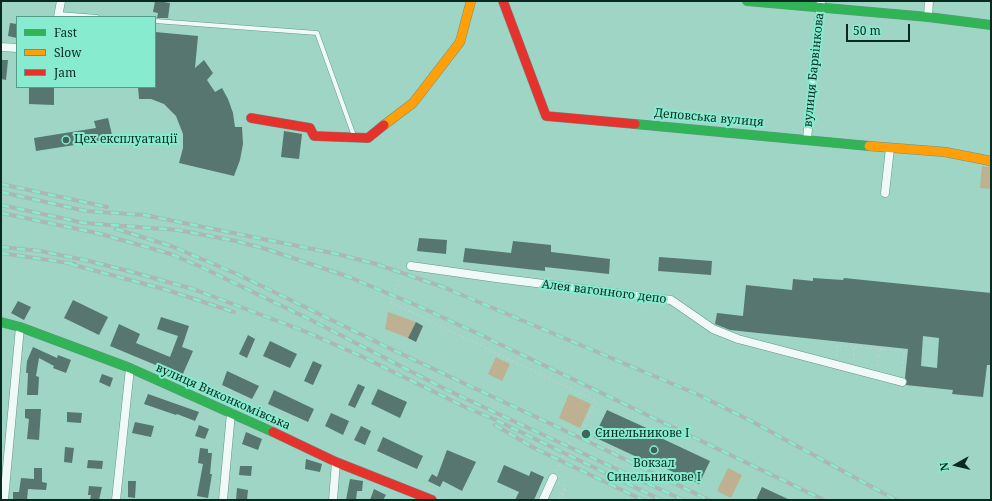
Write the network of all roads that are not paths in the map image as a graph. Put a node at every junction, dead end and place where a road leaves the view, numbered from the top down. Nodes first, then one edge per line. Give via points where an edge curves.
1 (61, 1) edge
2 (471, 1) edge
3 (503, 1) edge
4 (747, 1) edge
5 (929, 1) edge
6 (820, 5) edge
7 (59, 16) edge
8 (928, 17) junction
9 (156, 21) edge
10 (991, 25) edge
11 (1, 47) edge
12 (16, 48) edge
13 (251, 118) dead end
14 (355, 137) junction
15 (807, 139) junction
16 (890, 148) junction
17 (991, 160) edge
18 (885, 193) dead end
19 (411, 266) road end
20 (1, 322) edge
21 (20, 327) junction
22 (130, 368) junction
23 (902, 382) road end
24 (231, 413) junction
25 (336, 462) junction
26 (552, 479) road end
27 (4, 500) edge
28 (116, 500) edge
29 (223, 500) edge
30 (333, 500) edge
31 (432, 500) edge
32 (543, 500) edge

1 - 7 street
2 - 14 street via 460,42 413,103 368,138
3 - 15 street, Деповська вулиця via 546,116
4 - 6 street
5 - 8 street
6 - 8 street
6 - 15 street, вулиця Барвінкова
8 - 10 street
9 - 14 lane via 317,34
11 - 12 street
13 - 14 street via 310,128 314,136
15 - 16 street, Деповська вулиця
16 - 17 street, Деповська вулиця via 945,152
16 - 18 street
19 - 23 street, Алея вагонного депо via 672,300 713,329 738,339
20 - 21 street, вулиця Виконкомівська
21 - 22 street, вулиця Виконкомівська
21 - 27 street
22 - 24 street, вулиця Виконкомівська
22 - 28 street
24 - 25 street, вулиця Виконкомівська
24 - 29 street
25 - 30 street
25 - 31 street, вулиця Виконкомівська
26 - 32 street

